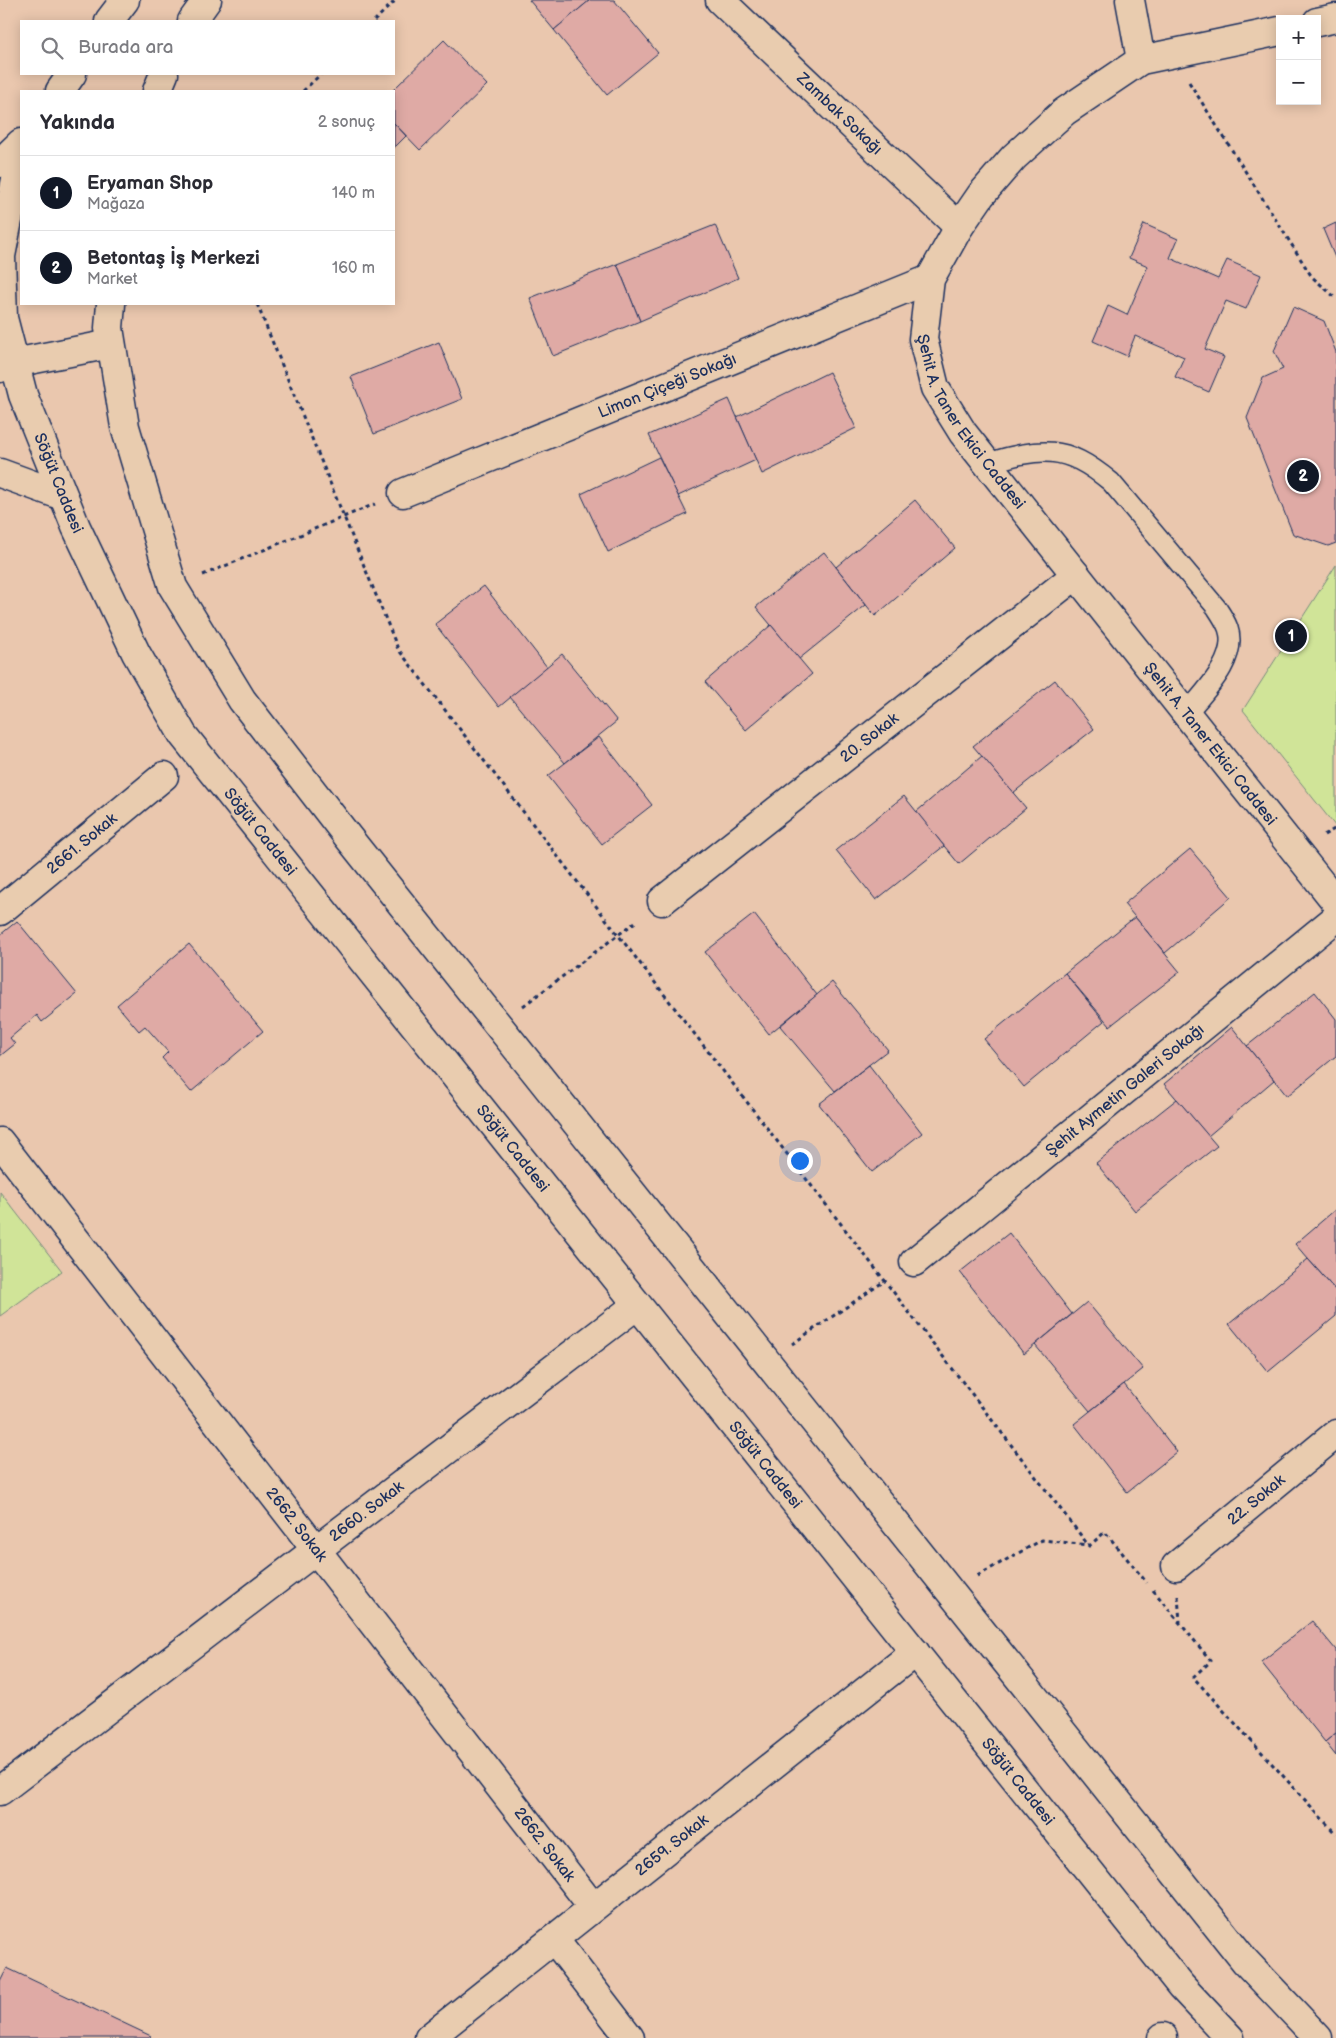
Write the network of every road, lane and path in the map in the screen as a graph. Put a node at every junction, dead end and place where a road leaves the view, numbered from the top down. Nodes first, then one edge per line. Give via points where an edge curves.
1 (125, 0) edge
2 (207, 0) edge
3 (396, 0) edge
4 (720, 0) edge
5 (1130, 0) edge
6 (1336, 18) edge
7 (110, 20) edge
8 (193, 20) edge
9 (375, 20) edge
10 (1321, 21) edge
11 (1276, 32) edge
12 (1172, 54) junction
13 (1141, 60) junction
14 (71, 75) edge
15 (164, 75) edge
16 (320, 75) edge
17 (61, 90) edge
18 (157, 90) edge
19 (304, 90) edge
20 (20, 144) edge
21 (0, 163) edge
22 (20, 166) edge
23 (959, 227) junction
24 (930, 278) junction
25 (1336, 298) edge
26 (111, 305) edge
27 (257, 305) edge
28 (112, 344) junction
29 (7, 365) edge
30 (987, 463) junction
31 (0, 473) edge
32 (403, 493) joint
33 (63, 496) junction
34 (344, 517) junction
35 (1076, 575) junction
36 (173, 587) junction
37 (1186, 714) junction
38 (164, 776) dead end
39 (662, 901) joint
40 (1336, 902) edge
41 (0, 911) edge
42 (1336, 918) edge
43 (618, 934) junction
44 (499, 1025) junction
45 (0, 1142) edge
46 (914, 1262) joint
47 (886, 1281) junction
48 (638, 1304) junction
49 (767, 1361) junction
50 (1336, 1434) edge
51 (1089, 1546) junction
52 (316, 1550) junction
53 (1176, 1566) dead end
54 (950, 1590) junction
55 (915, 1652) junction
56 (0, 1791) edge
57 (1336, 1834) edge
58 (593, 1907) junction
59 (554, 1939) junction
60 (429, 2038) edge
61 (630, 2038) edge
62 (1230, 2038) edge
63 (1318, 2038) edge

1 - 7 street
2 - 8 street
3 - 9 path
4 - 23 street, Zambak Sokağı
5 - 13 street
6 - 10 street
11 - 12 street, Şehit A. Taner Ekici Caddesi
12 - 13 street, Şehit A. Taner Ekici Caddesi
12 - 25 path via 1312,277
13 - 23 street, Şehit A. Taner Ekici Caddesi via 1064,112 1014,157
14 - 17 street
15 - 18 street
16 - 19 path
20 - 21 street
22 - 29 street, Söğüt Caddesi via 1,256
23 - 24 street, Şehit A. Taner Ekici Caddesi
24 - 30 street, Şehit A. Taner Ekici Caddesi via 923,339 935,388 963,434
24 - 32 street, Limon Çiçeği Sokağı
26 - 28 street via 109,328
27 - 34 path
28 - 29 street
28 - 36 street via 125,428
29 - 33 street, Söğüt Caddesi via 23,395
30 - 35 street, Şehit A. Taner Ekici Caddesi
30 - 37 lane via 1030,451 1045,451 1074,457 1094,468 1112,482 1216,607 1228,628 1226,655 1221,670
31 - 33 street
32 - 34 path
33 - 48 street, Söğüt Caddesi via 136,653 183,735
34 - 36 path
34 - 43 path via 398,649
35 - 37 street, Şehit A. Taner Ekici Caddesi
35 - 39 street, 20. Sokak
36 - 44 street via 242,700
37 - 40 street, Şehit A. Taner Ekici Caddesi
38 - 41 street, 2661. Sokak
39 - 43 path
42 - 46 street, Şehit Aymetin Galeri Sokağı
43 - 44 path
43 - 47 path
44 - 49 street
45 - 52 street, 2662. Sokak
46 - 47 path
47 - 49 path
47 - 51 path
48 - 52 street, 2660. Sokak
48 - 55 street, Söğüt Caddesi
49 - 54 street
50 - 53 street, 22. Sokak
51 - 54 path via 1042,1540
51 - 57 path via 1105,1532 1211,1661 1193,1677
52 - 56 street, 2660. Sokak
52 - 58 street, 2662. Sokak
54 - 63 street via 1245,1961
55 - 58 street, 2659. Sokak
55 - 62 street, Söğüt Caddesi via 1181,1986
58 - 59 street, 2659. Sokak
59 - 60 street, 2659. Sokak
59 - 61 street

